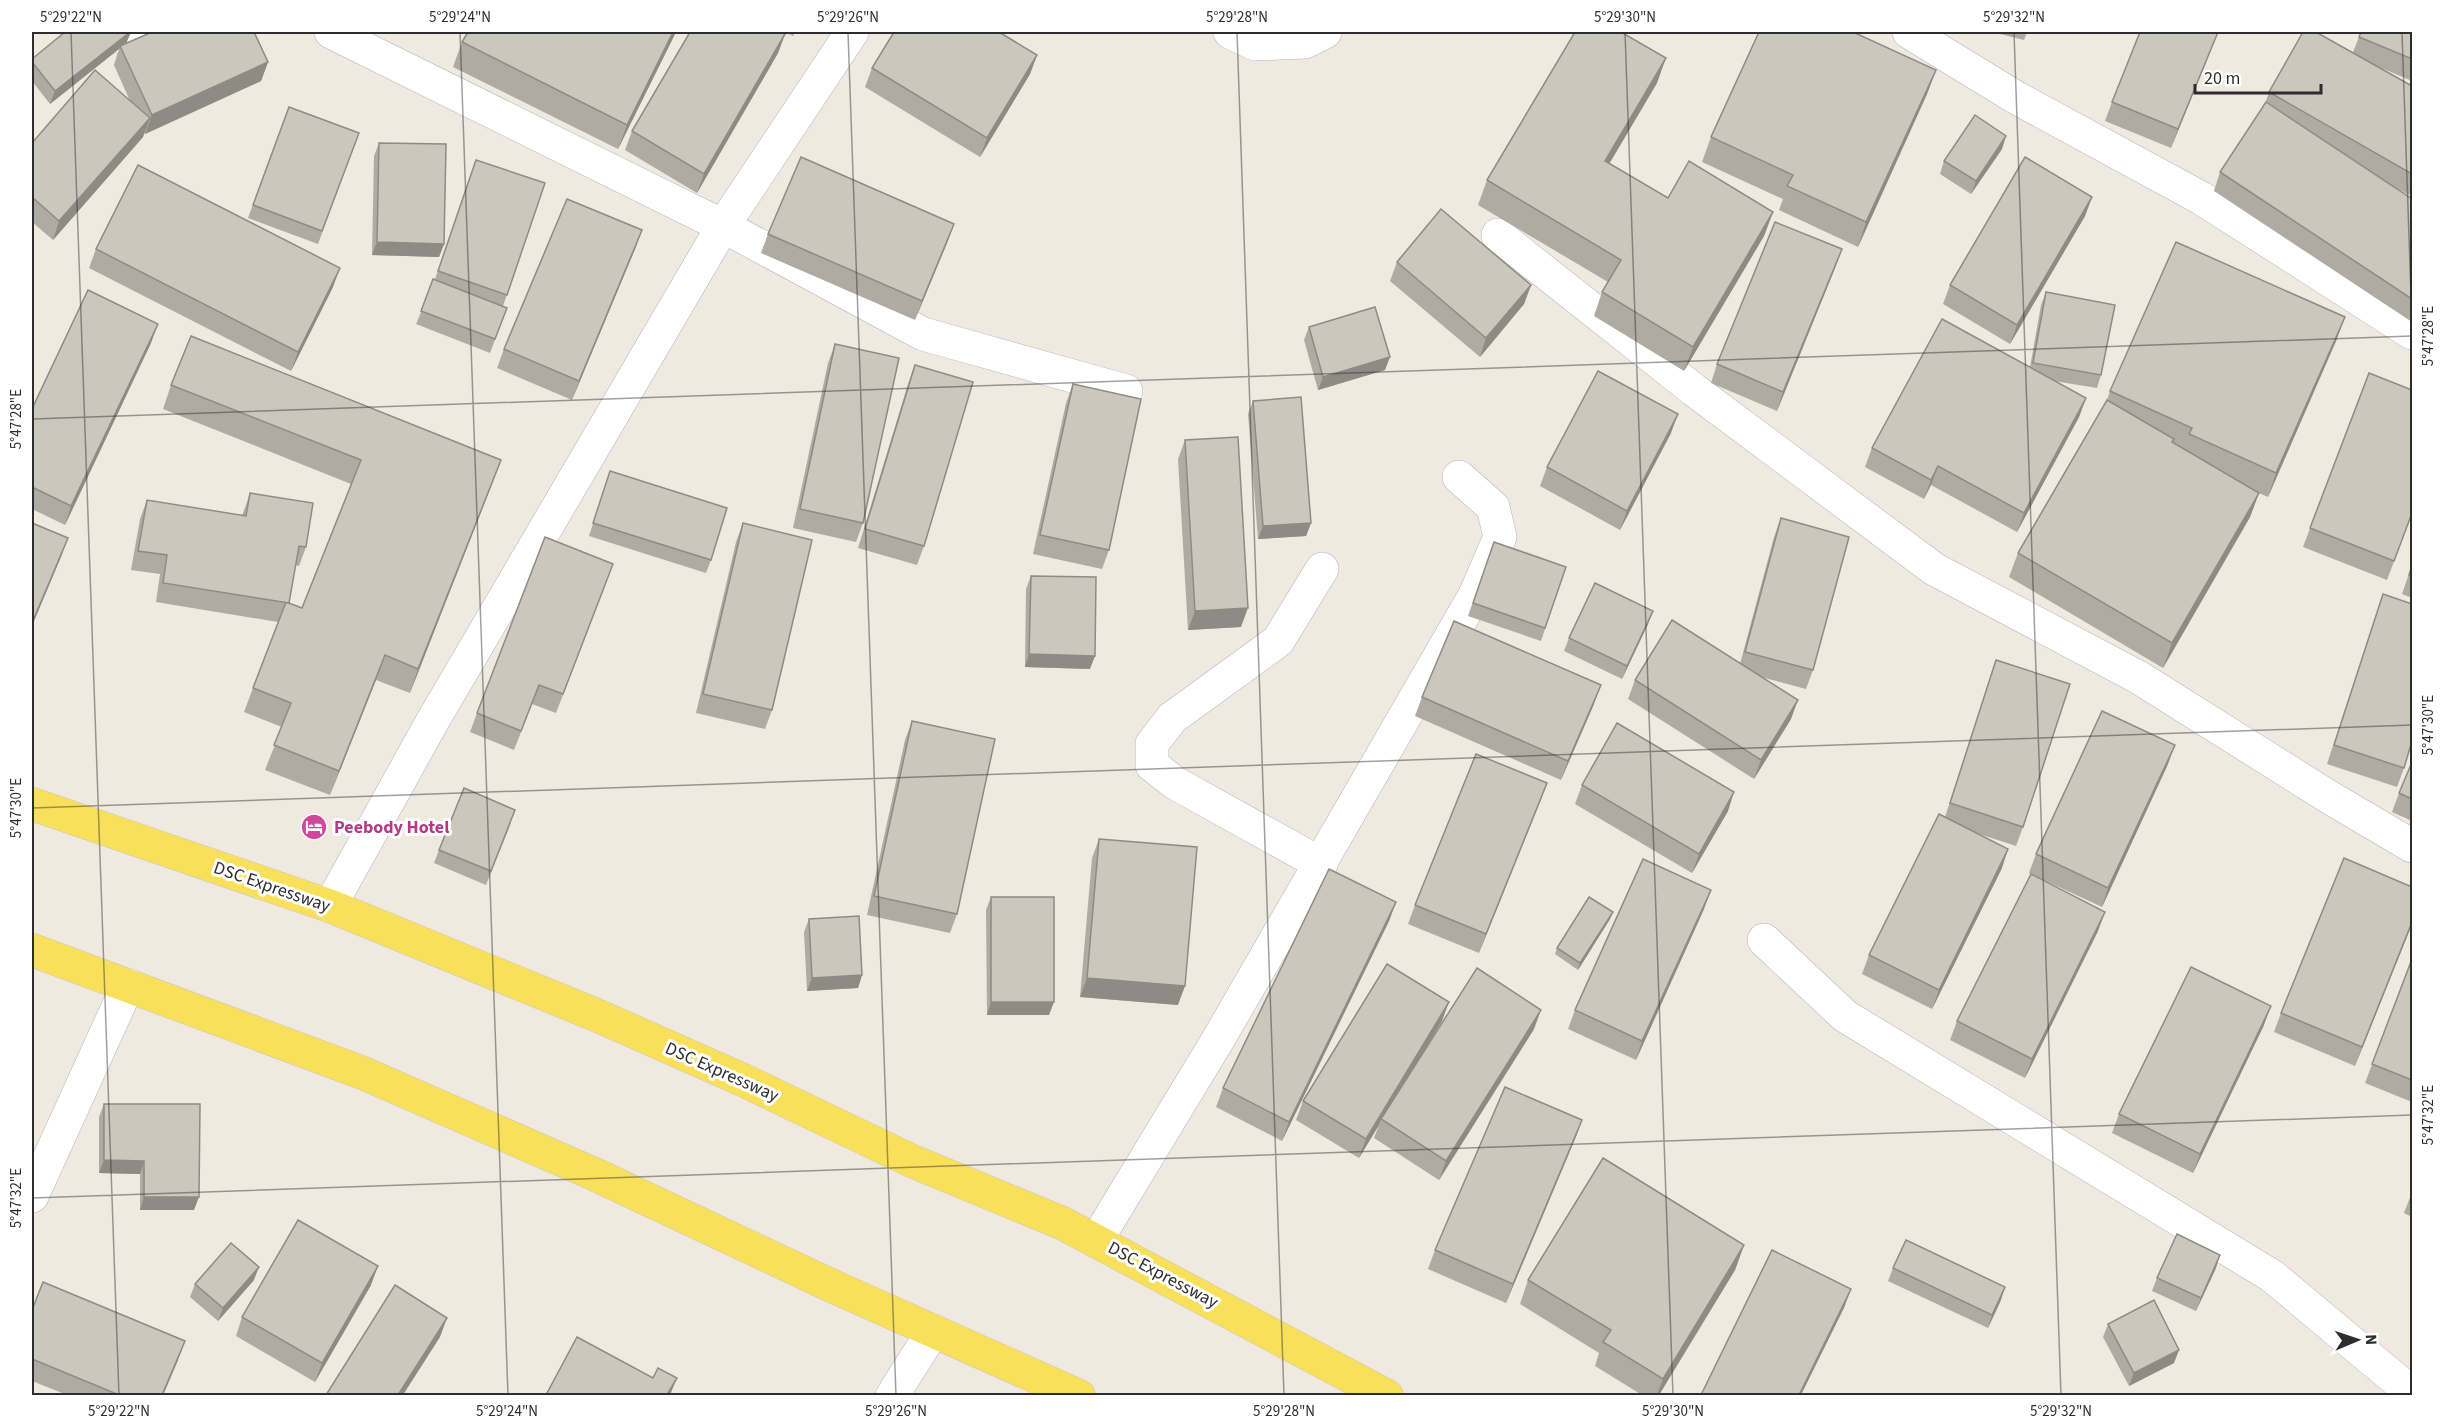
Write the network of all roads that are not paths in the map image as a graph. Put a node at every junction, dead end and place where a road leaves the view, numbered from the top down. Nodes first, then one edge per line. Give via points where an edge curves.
1 (331, 32) edge
2 (852, 32) edge
3 (1230, 32) edge
4 (1325, 32) edge
5 (1909, 32) edge
6 (723, 226) junction
7 (1498, 235) dead end
8 (2412, 333) edge
9 (1126, 391) dead end
10 (1459, 477) dead end
11 (1322, 569) dead end
12 (32, 804) edge
13 (2412, 846) edge
14 (1321, 864) junction
15 (330, 906) junction
16 (1764, 940) dead end
17 (32, 950) edge
18 (128, 985) junction
19 (32, 1196) edge
20 (1096, 1241) junction
21 (933, 1331) junction
22 (2412, 1393) edge
23 (892, 1395) edge
24 (1079, 1395) edge
25 (1387, 1395) edge

1 - 6 street
2 - 6 street
3 - 4 street via 1255,44 1305,42
5 - 8 street via 2015,97 2200,198
6 - 9 street via 923,334
6 - 15 street via 432,723
7 - 13 street via 1694,390 1935,569 2138,677
10 - 14 street via 1493,507 1500,537 1475,595
11 - 14 street via 1278,641 1172,718 1152,744 1152,765 1175,783
12 - 15 main road, DSC Expressway
14 - 20 street
15 - 20 main road, DSC Expressway via 596,1015
16 - 22 street via 1845,1016 2272,1275
17 - 18 main road
18 - 19 street
18 - 21 main road via 363,1073 594,1174
20 - 25 main road, DSC Expressway
21 - 23 street
21 - 24 main road

